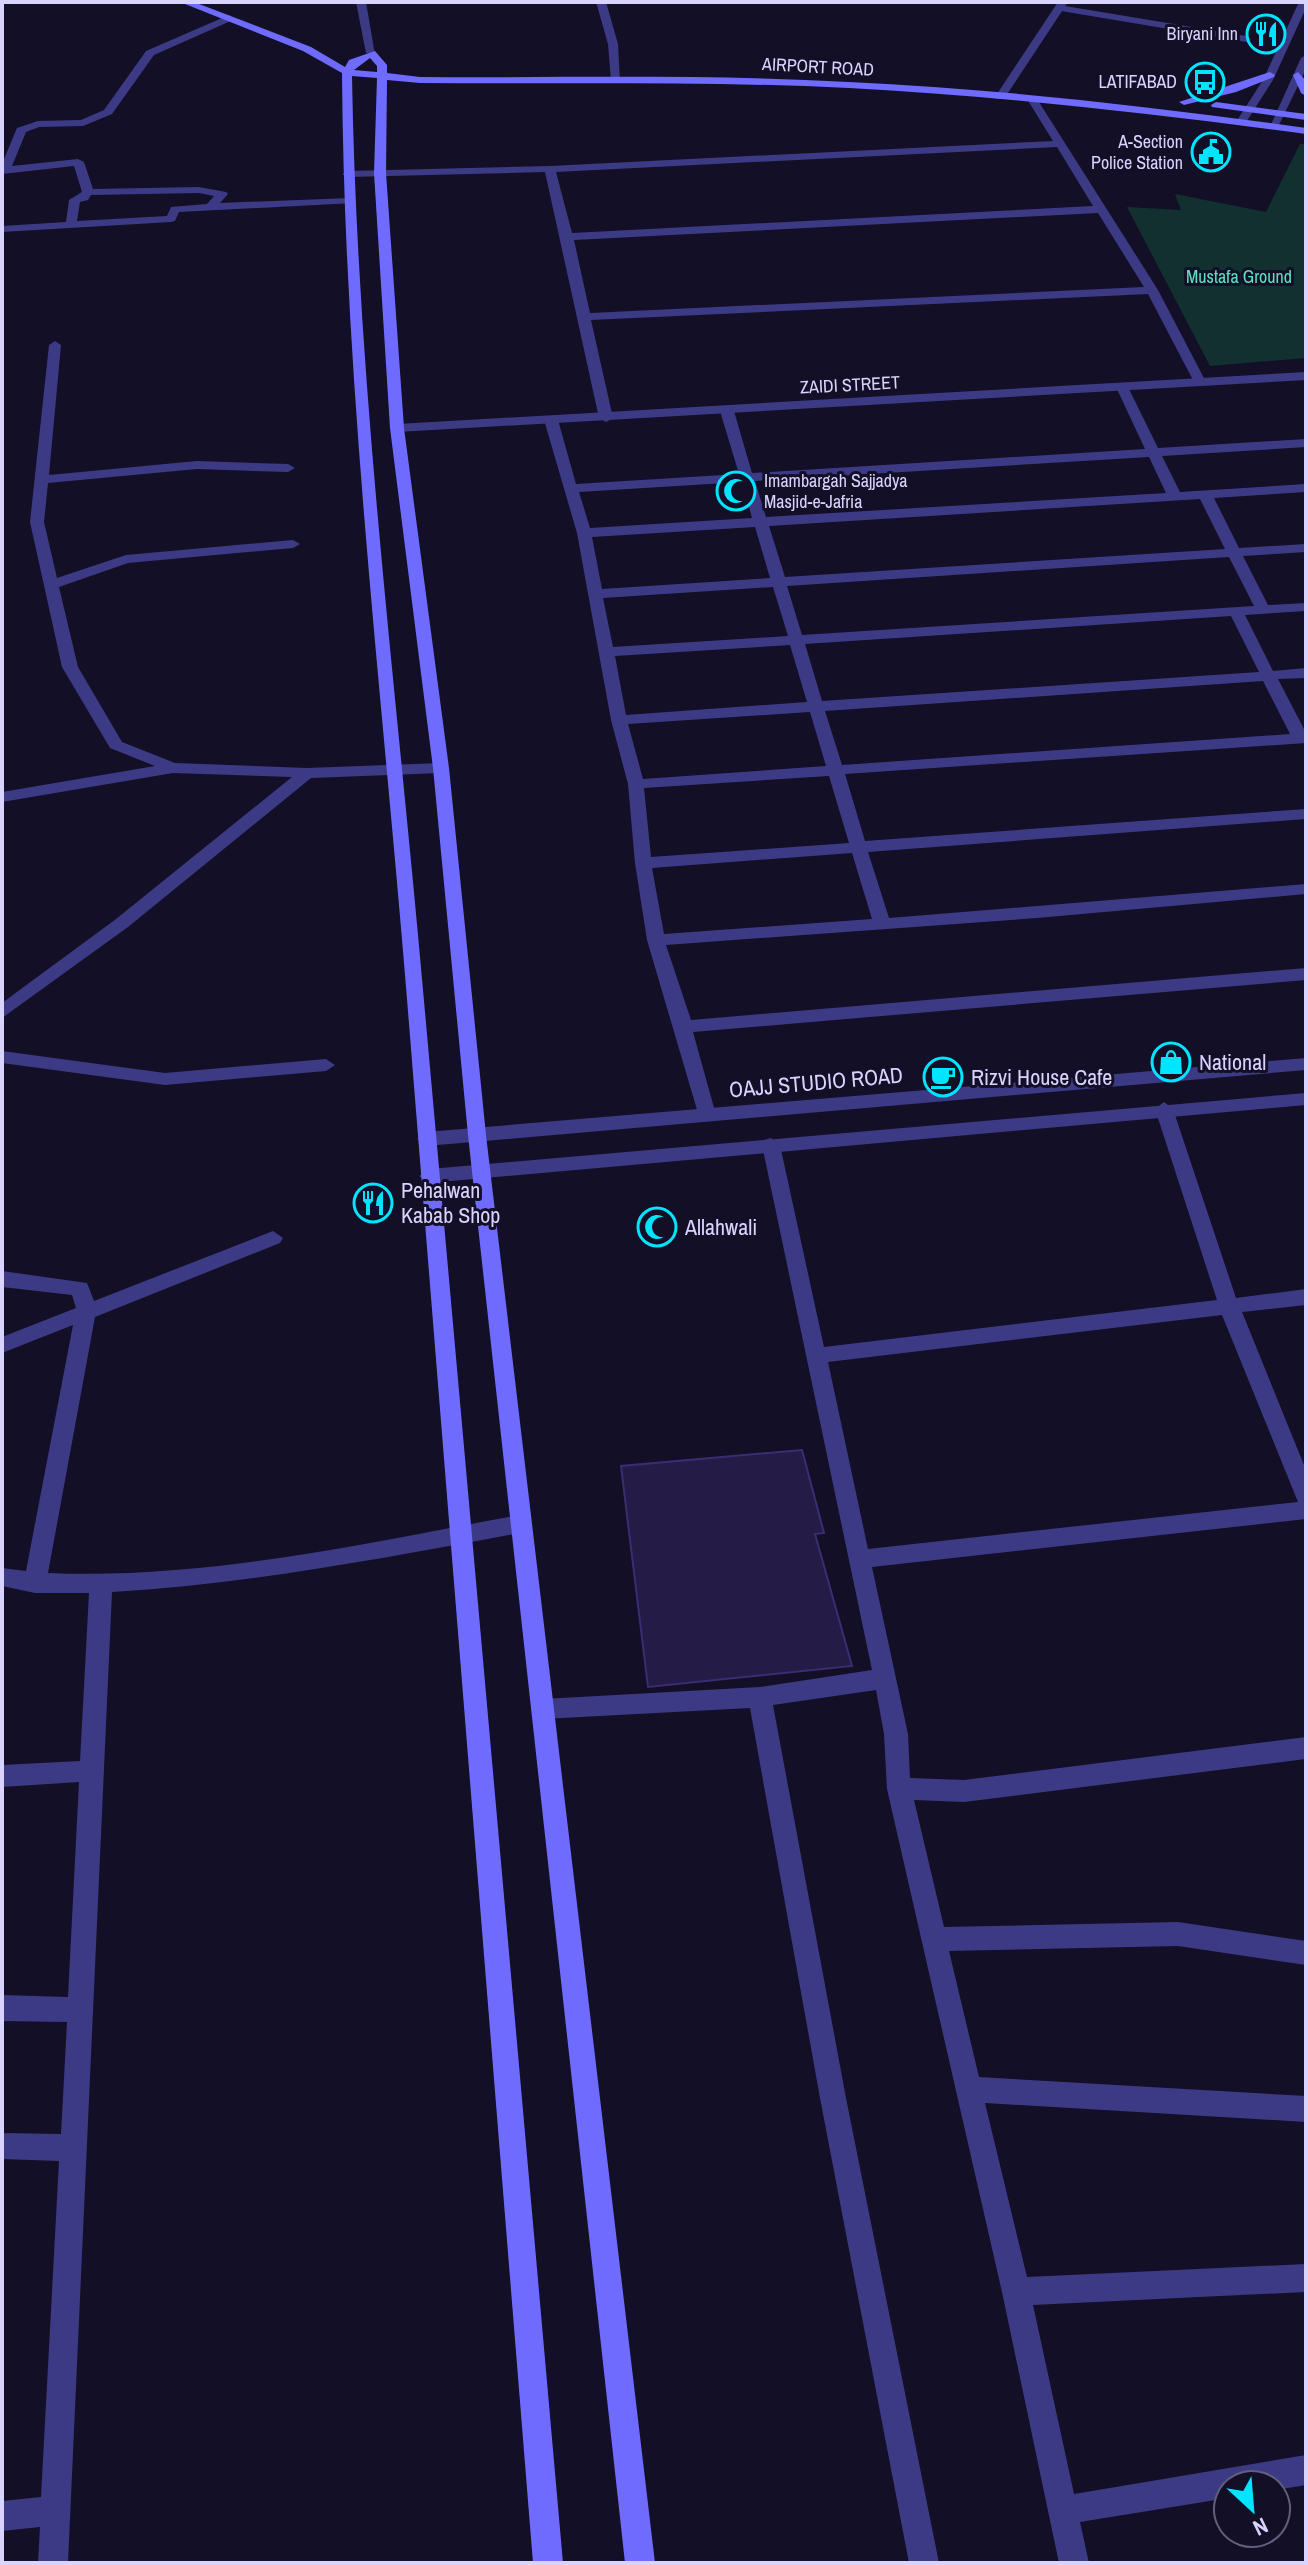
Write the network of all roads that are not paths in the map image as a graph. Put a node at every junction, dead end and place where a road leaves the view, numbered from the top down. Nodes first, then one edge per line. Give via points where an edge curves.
1 (185, 2) edge
2 (361, 2) edge
3 (601, 2) edge
4 (1304, 2) edge
5 (1061, 5) edge
6 (229, 18) junction
7 (1282, 45) junction
8 (1306, 58) edge
9 (378, 65) junction
10 (350, 67) junction
11 (615, 68) junction
12 (1270, 75) junction
13 (1298, 75) junction
14 (616, 80) junction
15 (1006, 85) junction
16 (1306, 93) edge
17 (1000, 97) junction
18 (1032, 99) junction
19 (1184, 102) junction
20 (1250, 109) junction
21 (1280, 113) junction
22 (1306, 117) edge
23 (1241, 122) junction
24 (1273, 127) junction
25 (1306, 131) edge
26 (1060, 144) junction
27 (6, 155) edge
28 (550, 169) junction
29 (4, 170) edge
30 (380, 173) junction
31 (348, 174) junction
32 (88, 192) junction
33 (350, 201) junction
34 (211, 207) junction
35 (1102, 209) junction
36 (71, 225) junction
37 (2, 229) edge
38 (567, 237) junction
39 (1152, 290) junction
40 (583, 317) junction
41 (55, 345) dead end
42 (1306, 376) edge
43 (1200, 382) junction
44 (1122, 387) junction
45 (727, 411) junction
46 (606, 418) junction
47 (551, 420) junction
48 (397, 428) junction
49 (1306, 443) edge
50 (1154, 453) junction
51 (288, 468) dead end
52 (747, 477) junction
53 (41, 480) junction
54 (572, 488) junction
55 (1306, 488) edge
56 (1205, 494) junction
57 (1175, 496) junction
58 (761, 522) junction
59 (584, 533) junction
60 (293, 544) dead end
61 (1306, 548) edge
62 (1235, 553) junction
63 (779, 582) junction
64 (52, 585) junction
65 (597, 594) junction
66 (1306, 607) edge
67 (1263, 610) junction
68 (1236, 612) junction
69 (796, 639) junction
70 (607, 652) junction
71 (1306, 673) edge
72 (1268, 676) junction
73 (817, 707) junction
74 (619, 720) junction
75 (1303, 738) edge
76 (173, 768) junction
77 (441, 768) junction
78 (396, 770) junction
79 (836, 772) junction
80 (307, 773) junction
81 (636, 784) junction
82 (2, 797) edge
83 (1306, 814) edge
84 (859, 847) junction
85 (643, 863) junction
86 (1306, 889) edge
87 (882, 924) junction
88 (656, 940) junction
89 (1306, 974) edge
90 (2, 1012) edge
91 (684, 1027) junction
92 (2, 1057) edge
93 (1306, 1064) edge
94 (326, 1065) dead end
95 (1306, 1099) edge
96 (1164, 1109) junction
97 (707, 1115) junction
98 (477, 1135) junction
99 (426, 1139) junction
100 (771, 1145) junction
101 (482, 1171) junction
102 (429, 1176) junction
103 (273, 1238) dead end
104 (2, 1279) edge
105 (1306, 1297) edge
106 (1228, 1304) junction
107 (86, 1309) junction
108 (2, 1345) edge
109 (815, 1356) junction
110 (1306, 1496) edge
111 (1306, 1510) edge
112 (520, 1524) junction
113 (460, 1535) junction
114 (859, 1559) junction
115 (4, 1583) edge
116 (35, 1584) junction
117 (101, 1585) junction
118 (885, 1678) junction
119 (760, 1697) junction
120 (543, 1709) junction
121 (1306, 1748) edge
122 (92, 1771) junction
123 (2, 1776) edge
124 (899, 1789) junction
125 (934, 1939) junction
126 (1306, 1953) edge
127 (2, 2008) edge
128 (80, 2010) junction
129 (967, 2089) junction
130 (1306, 2109) edge
131 (2, 2146) edge
132 (75, 2148) junction
133 (1306, 2278) edge
134 (1016, 2292) junction
135 (1306, 2470) edge
136 (57, 2510) junction
137 (1064, 2510) junction
138 (2, 2516) edge
139 (53, 2563) edge
140 (548, 2563) edge
141 (640, 2563) edge
142 (924, 2563) edge
143 (1074, 2563) edge

1 - 6 main road, AIRPORT ROAD
2 - 9 street
3 - 11 street
4 - 7 street
5 - 7 street
5 - 15 street
6 - 10 main road, AIRPORT ROAD
6 - 27 street via 150,53 108,112 83,123 38,124 21,130
7 - 12 street
8 - 13 street
9 - 10 main road
9 - 10 main road, AIRPORT ROAD
9 - 11 main road
9 - 14 main road, AIRPORT ROAD via 420,80
9 - 30 main road
10 - 31 main road
11 - 14 street
11 - 15 main road via 804,71
12 - 19 main road
12 - 20 street
13 - 16 main road
13 - 21 street
14 - 17 main road, AIRPORT ROAD
15 - 17 street
15 - 19 main road
17 - 18 main road, AIRPORT ROAD
18 - 23 main road, AIRPORT ROAD
18 - 26 street
19 - 20 main road
20 - 21 main road
20 - 23 street
21 - 22 main road
21 - 24 street
23 - 24 main road, AIRPORT ROAD
24 - 25 main road, AIRPORT ROAD
26 - 28 street
26 - 35 street
27 - 29 street
28 - 30 street
28 - 38 street
29 - 32 street via 78,162
30 - 31 street
30 - 48 main road
31 - 33 main road
32 - 34 street via 222,194
32 - 36 street via 75,200
33 - 34 street
33 - 78 main road via 362,429
34 - 36 street via 175,209 171,219
35 - 38 street
35 - 39 street
36 - 37 street
38 - 40 street
39 - 40 street
39 - 43 street
40 - 46 street
41 - 53 street
42 - 43 street, ZAIDI STREET
43 - 44 street, ZAIDI STREET
44 - 45 street, ZAIDI STREET
44 - 50 street
45 - 46 street, ZAIDI STREET
45 - 52 street
46 - 47 street, ZAIDI STREET
47 - 48 street, ZAIDI STREET
47 - 54 street
48 - 77 main road
49 - 50 street
50 - 52 street
50 - 57 street
51 - 53 street via 197,465
52 - 54 street
52 - 58 street
53 - 64 street via 37,522
54 - 59 street
55 - 56 street
56 - 57 street
56 - 62 street
57 - 58 street
58 - 59 street
58 - 63 street
59 - 65 street
60 - 64 street via 126,559
61 - 62 street
62 - 63 street
62 - 67 street
63 - 65 street
63 - 69 street
64 - 76 street via 70,667 116,745
65 - 70 street
66 - 67 street
67 - 68 street
68 - 69 street
68 - 72 street
69 - 70 street
69 - 73 street
70 - 74 street
71 - 72 street
72 - 73 street
72 - 75 street
73 - 74 street
73 - 79 street
74 - 81 street
75 - 79 street
76 - 80 street
76 - 82 street
77 - 78 street
77 - 98 main road
78 - 80 street
78 - 99 main road
79 - 81 street
79 - 84 street
80 - 90 street
81 - 85 street
83 - 84 street
84 - 85 street
84 - 87 street
85 - 88 street
86 - 87 street
87 - 88 street
88 - 91 street
89 - 91 street
91 - 97 street
92 - 94 street via 165,1079
93 - 97 street, OAJJ STUDIO ROAD
95 - 96 street
96 - 100 street
96 - 106 street
97 - 98 street, OAJJ STUDIO ROAD
98 - 99 street, OAJJ STUDIO ROAD
98 - 101 main road
99 - 102 main road
100 - 101 street
100 - 109 street
101 - 102 street
101 - 112 main road
102 - 113 main road
103 - 107 street
104 - 107 street via 80,1288
105 - 106 street
106 - 109 street
106 - 110 street
107 - 108 street
107 - 116 street
109 - 114 street
111 - 114 street
112 - 113 street
112 - 120 main road
113 - 117 street via 279,1569
113 - 140 main road
114 - 118 street
115 - 116 street
116 - 117 street
117 - 122 street
118 - 119 street
118 - 124 street
119 - 120 street
119 - 142 street
120 - 141 main road
121 - 124 street via 964,1791
122 - 123 street
122 - 128 street
124 - 125 street
125 - 126 street via 1178,1934
125 - 129 street
127 - 128 street
128 - 132 street
129 - 130 street
129 - 134 street
131 - 132 street
132 - 136 street
133 - 134 street
134 - 137 street
135 - 137 street
136 - 138 street
136 - 139 street
137 - 143 street

